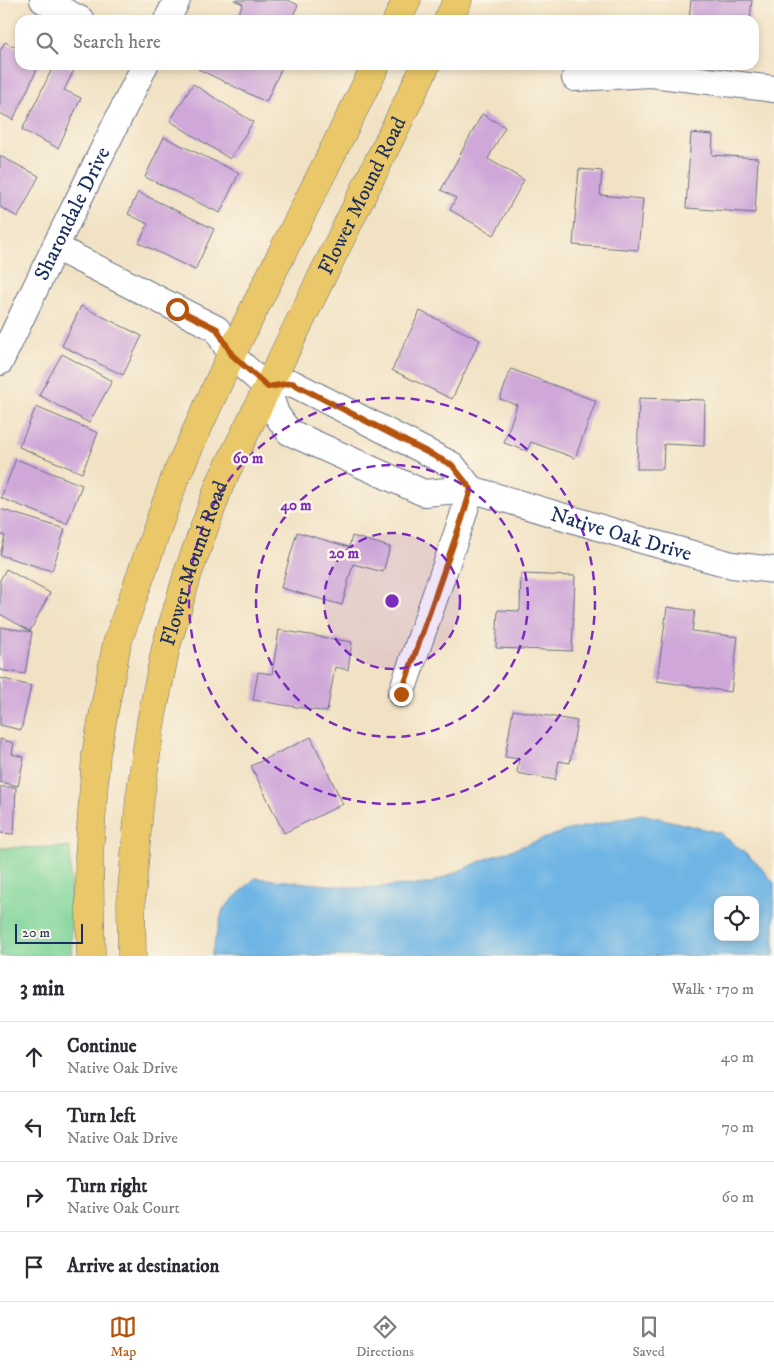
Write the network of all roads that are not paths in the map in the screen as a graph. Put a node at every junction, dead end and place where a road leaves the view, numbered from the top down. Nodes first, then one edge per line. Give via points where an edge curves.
1 (43, 0) edge
2 (177, 0) edge
3 (407, 0) edge
4 (458, 0) edge
5 (72, 15) edge
6 (170, 15) edge
7 (400, 15) edge
8 (450, 15) edge
9 (142, 70) edge
10 (374, 70) edge
11 (424, 70) edge
12 (575, 78) dead end
13 (774, 89) edge
14 (54, 247) junction
15 (232, 355) junction
16 (0, 362) edge
17 (268, 387) junction
18 (471, 489) junction
19 (774, 570) edge
20 (401, 694) dead end
21 (90, 956) edge
22 (132, 956) edge

1 - 5 street
2 - 6 street
3 - 7 main road
4 - 8 main road
9 - 14 street, Sharondale Drive
10 - 15 main road, Flower Mound Road
11 - 17 main road, Flower Mound Road
12 - 13 street via 651,74
14 - 15 street via 217,329
14 - 16 street, Sharondale Drive
15 - 17 street
15 - 21 main road, Flower Mound Road via 175,478 117,643 96,754 89,856
17 - 18 street via 292,383 452,465
17 - 18 street, Native Oak Drive via 276,414 289,432 424,493
17 - 22 main road, Flower Mound Road via 220,484 188,573 166,648 140,797 131,902
18 - 19 street, Native Oak Drive via 732,565
18 - 20 street

